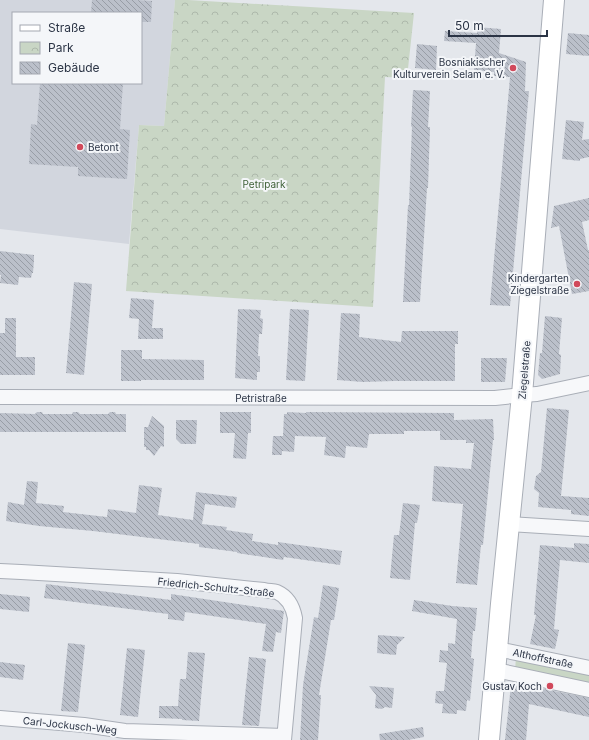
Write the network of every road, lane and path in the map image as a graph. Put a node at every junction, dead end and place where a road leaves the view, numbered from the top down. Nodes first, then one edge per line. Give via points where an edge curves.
1 (554, 0) edge
2 (589, 383) edge
3 (522, 395) junction
4 (0, 398) edge
5 (509, 524) junction
6 (589, 530) edge
7 (0, 571) edge
8 (497, 649) junction
9 (589, 668) edge
10 (496, 670) junction
11 (589, 690) edge
12 (0, 718) edge
13 (284, 738) edge
14 (489, 740) edge

1 - 3 street, Ziegelstraße
2 - 3 street, Petristraße
3 - 4 street, Petristraße via 495,398
3 - 5 street, Ziegelstraße
5 - 6 street
5 - 8 street, Ziegelstraße
7 - 13 street, Friedrich-Schultz-Straße via 177,581 277,592 293,607 296,618
8 - 9 street, Althoffstraße
8 - 10 street, Ziegelstraße
10 - 11 street
10 - 14 street, Ziegelstraße
12 - 13 street, Carl-Jockusch-Weg via 126,731

